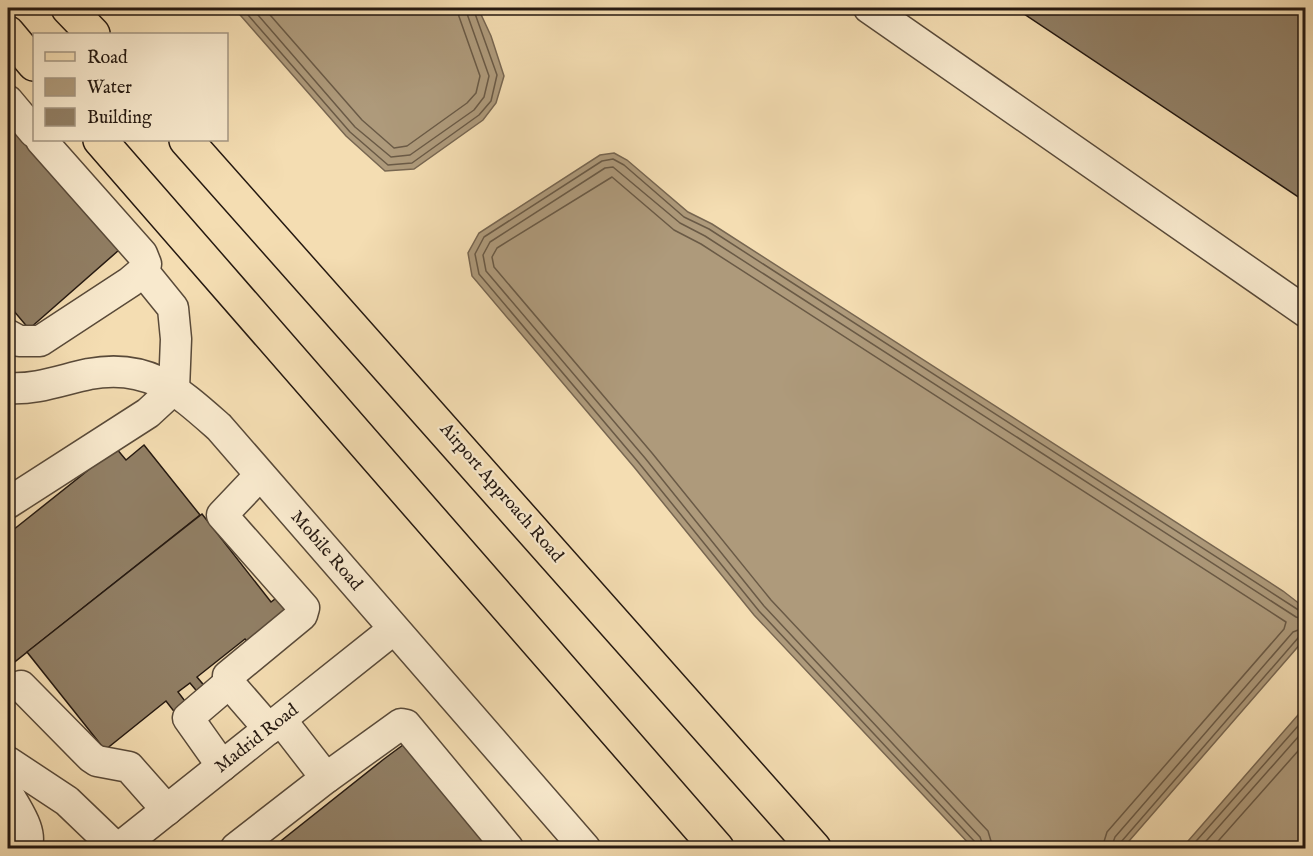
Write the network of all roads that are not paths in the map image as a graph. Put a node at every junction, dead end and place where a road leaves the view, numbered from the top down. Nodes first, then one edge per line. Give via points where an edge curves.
1 (68, 8) edge
2 (869, 8) edge
3 (8, 33) edge
4 (92, 33) edge
5 (33, 63) edge
6 (8, 101) edge
7 (33, 131) edge
8 (42, 141) edge
9 (101, 141) edge
10 (187, 141) edge
11 (143, 271) junction
12 (1305, 312) edge
13 (8, 335) edge
14 (8, 388) edge
15 (174, 389) junction
16 (260, 475) junction
17 (8, 503) edge
18 (394, 629) junction
19 (229, 683) junction
20 (21, 686) dead end
21 (275, 724) junction
22 (8, 762) edge
23 (222, 766) junction
24 (326, 778) junction
25 (8, 793) edge
26 (167, 810) junction
27 (26, 849) edge
28 (118, 849) edge
29 (236, 849) edge
30 (507, 849) edge
31 (585, 849) edge
32 (717, 849) edge
33 (814, 849) edge

1 - 4 main road
2 - 12 street
3 - 5 main road
6 - 7 street
8 - 11 street via 142,254 146,264
9 - 32 main road
10 - 33 main road, Airport Approach Road
11 - 13 street via 40,340 19,341
11 - 15 street via 173,308
14 - 15 street, Mobile Road via 30,389 91,374 140,373
15 - 16 street, Mobile Road via 219,427
15 - 17 street via 148,413
16 - 18 street, Mobile Road
16 - 19 street via 222,515 303,606 304,612 232,671
18 - 21 street, Madrid Road
18 - 31 street, Mobile Road
19 - 21 street
19 - 23 street via 188,718
20 - 26 street via 97,761 129,767
21 - 23 street, Madrid Road
21 - 24 street
22 - 28 street via 67,801
23 - 26 street, Madrid Road
24 - 29 street
24 - 30 street via 397,725 406,725
25 - 27 street via 27,830
26 - 28 street, Madrid Road

